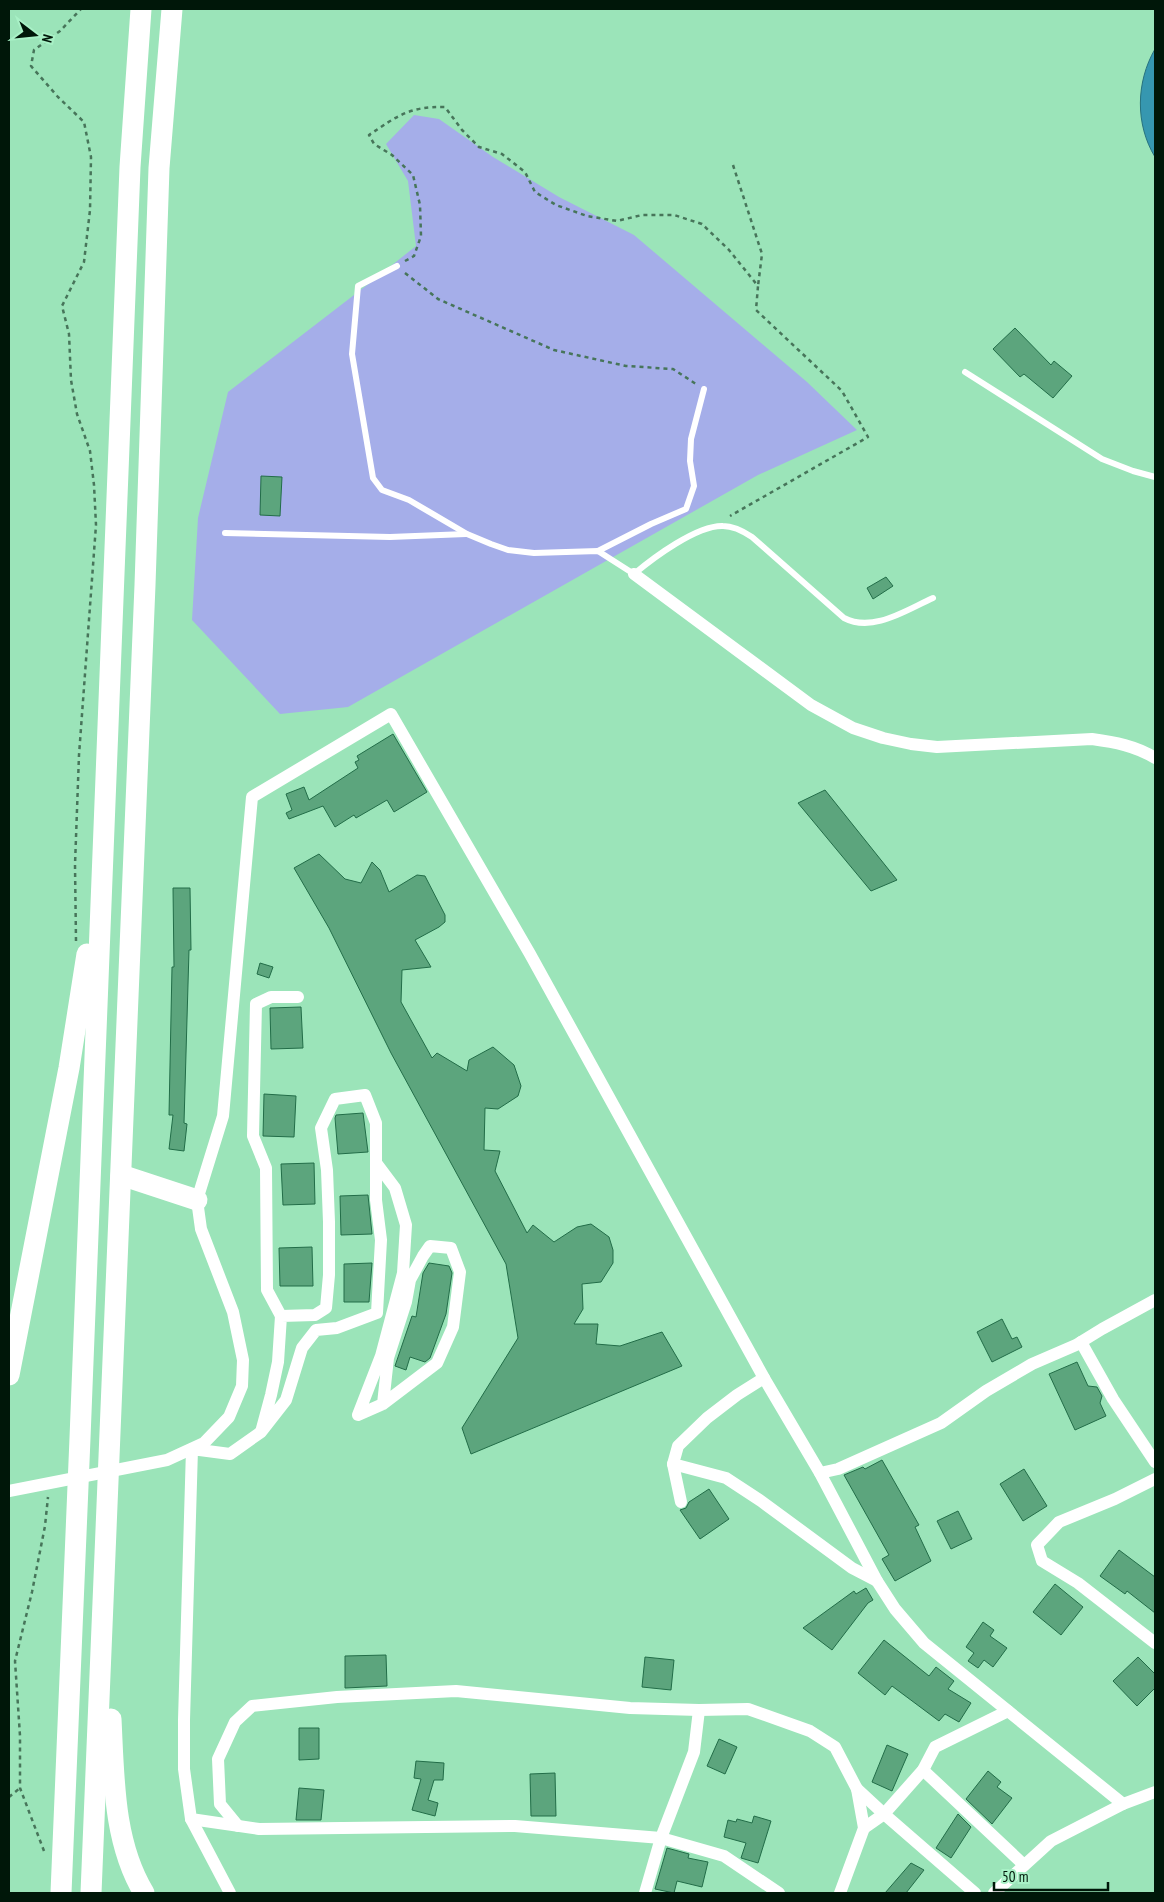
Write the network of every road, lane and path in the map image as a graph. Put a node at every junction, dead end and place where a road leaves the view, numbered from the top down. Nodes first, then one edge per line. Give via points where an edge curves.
1 (81, 9) edge
2 (141, 9) edge
3 (172, 9) edge
4 (733, 165) dead end
5 (397, 266) junction
6 (758, 286) junction
7 (966, 372) dead end
8 (704, 389) joint
9 (1155, 477) edge
10 (712, 526) junction
11 (225, 533) dead end
12 (467, 534) junction
13 (598, 551) junction
14 (634, 574) junction
15 (114, 585) junction
16 (933, 598) dead end
17 (1155, 758) edge
18 (76, 949) dead end
19 (298, 997) dead end
20 (376, 1164) junction
21 (121, 1175) junction
22 (196, 1200) junction
23 (1155, 1300) edge
24 (281, 1316) junction
25 (1081, 1342) junction
26 (9, 1372) edge
27 (764, 1378) junction
28 (383, 1404) junction
29 (261, 1432) junction
30 (192, 1449) junction
31 (1155, 1462) edge
32 (673, 1464) junction
33 (820, 1473) junction
34 (1154, 1481) edge
35 (49, 1483) junction
36 (9, 1491) edge
37 (681, 1502) dead end
38 (107, 1513) junction
39 (877, 1581) junction
40 (1155, 1643) edge
41 (699, 1710) junction
42 (1008, 1712) junction
43 (922, 1770) junction
44 (20, 1788) junction
45 (857, 1789) junction
46 (1155, 1792) edge
47 (9, 1797) edge
48 (1123, 1804) junction
49 (884, 1814) junction
50 (191, 1819) junction
51 (238, 1826) junction
52 (864, 1828) junction
53 (661, 1838) junction
54 (45, 1853) dead end
55 (1024, 1865) junction
56 (61, 1893) edge
57 (91, 1893) edge
58 (144, 1893) edge
59 (230, 1893) edge
60 (645, 1893) edge
61 (779, 1893) edge
62 (840, 1893) edge
63 (975, 1893) edge
64 (994, 1893) edge

1 - 18 path via 60,31 34,50 31,66 84,122 91,158 84,262 62,306 69,334 71,380 77,414 90,451 96,525 79,755
2 - 15 highway via 130,168
3 - 21 highway via 159,168
4 - 6 path via 762,254
5 - 6 path via 414,256 422,236 420,205 413,175 392,155 374,144 369,135 398,115 427,107 444,107 479,147 502,154 525,172 535,192 549,200 587,216 609,220 674,215 702,224 730,250
5 - 8 path via 438,299 554,350 626,366 672,369
5 - 12 lane via 358,286 352,354 373,478 382,490 409,500
6 - 10 path via 756,310 842,391 868,437
7 - 9 lane via 1102,459
8 - 13 lane via 691,439 694,486 686,509
10 - 14 lane via 667,550
10 - 16 lane via 734,527 752,537 851,622 873,624
11 - 12 lane via 390,537
12 - 13 lane via 499,547 534,554
13 - 14 lane
14 - 17 street via 811,705 853,728 883,738 937,747 1092,739 1131,746
15 - 26 highway via 87,964
15 - 56 highway
19 - 24 street via 271,996 256,1004 252,1136 266,1168 267,1290
20 - 24 street via 376,1123 365,1095 335,1099 321,1128 330,1222 326,1308 315,1315
20 - 28 street via 395,1188 406,1225 403,1273 381,1356 358,1415
20 - 29 street via 380,1240 377,1313 336,1328 316,1330 302,1348 286,1400
21 - 22 highway
21 - 38 highway
22 - 27 street via 223,1116 252,797 391,714 530,954
22 - 30 street via 201,1229 233,1312 243,1360 242,1386 229,1417 204,1443
23 - 25 street
24 - 29 street via 278,1362
25 - 31 street via 1113,1399
25 - 33 street via 1032,1364 933,1427 838,1469
27 - 32 street via 707,1418 678,1446
27 - 33 street
28 - 28 street via 437,1363 453,1327 460,1272 451,1248 430,1246 410,1280 388,1358
29 - 30 street via 230,1454
30 - 35 street via 167,1460
30 - 50 street via 184,1720 184,1769
32 - 37 street
32 - 39 street via 726,1478 852,1568
33 - 39 street
34 - 40 street via 1059,1522 1037,1545 1042,1561 1078,1583
35 - 36 street
35 - 44 path via 45,1526 15,1661
38 - 57 highway
38 - 58 highway via 114,1786 122,1840
39 - 42 street via 924,1643
41 - 45 street via 748,1709 810,1731 835,1747
41 - 51 street via 630,1708 456,1691 337,1697 252,1706 235,1722 218,1759 220,1804
41 - 53 street via 694,1752
42 - 43 street via 935,1747
42 - 48 street
43 - 49 street
43 - 55 street
44 - 47 path
44 - 54 path
45 - 49 street
45 - 52 street
46 - 48 street
48 - 55 street via 1051,1841
49 - 52 street
49 - 63 street
50 - 51 street
50 - 59 street
51 - 53 street via 259,1829 515,1826
52 - 62 street
53 - 60 street
53 - 61 street via 724,1856
55 - 64 street

